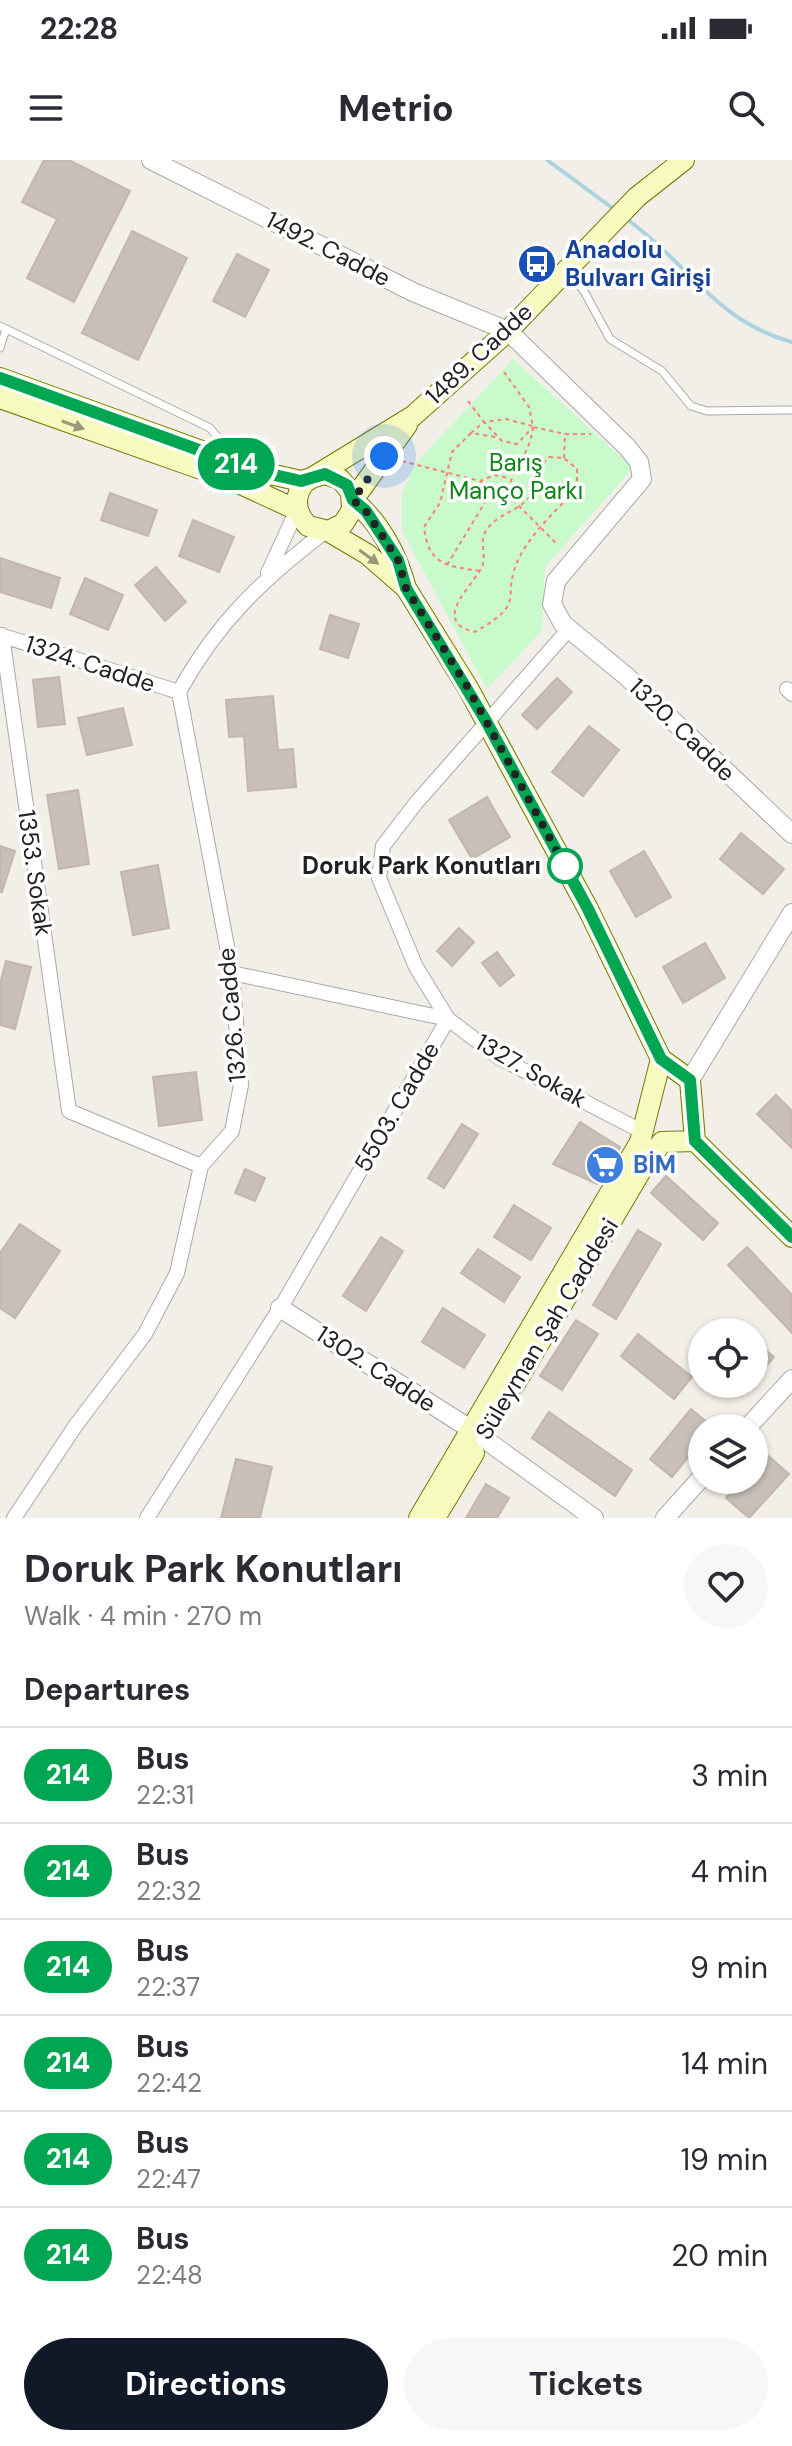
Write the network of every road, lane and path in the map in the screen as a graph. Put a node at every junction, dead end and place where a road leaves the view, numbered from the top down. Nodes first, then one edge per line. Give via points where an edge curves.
1 (151, 160) edge
2 (684, 160) edge
3 (566, 270) junction
4 (3, 328) edge
5 (508, 331) junction
6 (0, 348) edge
7 (504, 372) dead end
8 (0, 378) edge
9 (0, 398) edge
10 (468, 401) dead end
11 (792, 410) edge
12 (413, 416) junction
13 (484, 422) junction
14 (533, 427) junction
15 (611, 431) junction
16 (471, 433) junction
17 (565, 434) junction
18 (495, 437) junction
19 (217, 458) junction
20 (564, 458) junction
21 (402, 461) dead end
22 (445, 472) junction
23 (317, 476) junction
24 (509, 478) junction
25 (480, 481) junction
26 (490, 494) junction
27 (509, 495) junction
28 (353, 500) junction
29 (519, 506) junction
30 (297, 510) junction
31 (541, 528) junction
32 (327, 531) junction
33 (557, 544) dead end
34 (446, 566) junction
35 (480, 571) junction
36 (266, 577) junction
37 (406, 588) junction
38 (569, 629) junction
39 (1, 635) edge
40 (179, 692) junction
41 (486, 721) junction
42 (792, 834) edge
43 (792, 913) edge
44 (232, 973) junction
45 (448, 1019) junction
46 (661, 1059) junction
47 (690, 1080) junction
48 (647, 1106) junction
49 (641, 1137) junction
50 (695, 1141) junction
51 (662, 1142) junction
52 (201, 1166) junction
53 (792, 1237) edge
54 (280, 1308) junction
55 (792, 1379) edge
56 (760, 1414) edge
57 (477, 1434) junction
58 (688, 1493) edge
59 (14, 1518) edge
60 (147, 1518) edge
61 (419, 1518) edge
62 (435, 1518) edge
63 (594, 1518) edge
64 (665, 1518) edge

1 - 5 street, 1492. Cadde via 413,292
2 - 3 main road, 1489. Cadde via 637,197
3 - 5 main road, 1489. Cadde
3 - 11 lane via 610,339 662,371 691,406 707,411
4 - 6 lane
4 - 19 lane via 210,428 219,439
5 - 12 main road, 1489. Cadde
5 - 15 street
7 - 14 path via 529,407
8 - 19 main road
9 -> 30 main road via 232,480
10 - 13 path
12 - 23 main road, 1489. Cadde
12 - 28 main road, 1489. Cadde
13 - 14 path via 506,419
13 - 16 path
13 - 18 path
14 - 17 path
14 - 18 path via 517,444
14 - 24 path via 527,454
15 - 17 path
15 - 38 street via 639,462 642,479 556,581 552,604
16 - 18 path
16 - 22 path via 452,452
17 - 20 path
19 - 23 main road via 301,481
20 - 29 path via 549,457 540,465 533,493
20 - 31 path via 577,469 577,488
21 - 22 path
22 - 25 path
22 - 34 path via 440,503 424,527 432,555
23 - 28 main road via 340,479
23 - 30 main road via 301,487
24 - 25 path via 495,475
24 - 27 path
25 - 26 path
26 - 27 path
26 - 34 path
27 - 29 path
28 - 32 main road via 349,518
28 - 37 main road via 398,560
29 - 31 path
29 - 35 path via 483,535
30 - 32 main road via 308,526
30 - 36 street
31 - 33 path
31 - 35 path via 517,562 503,616 475,632 459,624 455,611 462,591
32 - 36 street
32 -> 37 main road via 367,554
34 - 35 path
36 - 40 street via 201,651
37 - 41 main road
38 - 41 street, 5503. Cadde
38 - 42 street, 1320. Cadde
39 - 40 street, 1324. Cadde
39 - 52 street, 1353. Sokak via 69,1111
40 - 44 street, 1326. Cadde
41 - 45 street, 5503. Cadde via 383,846 379,878 416,967
41 - 46 main road via 588,909
43 - 47 street
44 - 45 street, 1327. Sokak
44 - 52 street, 1326. Cadde via 241,1085 232,1131
45 - 49 street, 1327. Sokak via 498,1057
45 - 54 street, 5503. Cadde
46 - 47 main road
46 - 48 main road
47 - 50 main road
48 - 49 main road
48 - 51 main road
49 - 57 main road, Süleyman Şah Caddesi
50 - 51 main road
50 - 53 main road
51 - 57 main road, Süleyman Şah Caddesi
52 - 59 street, 1326. Cadde via 177,1273 145,1334
54 - 57 street, 1302. Cadde
54 - 60 street, 5503. Cadde
55 - 56 street
57 - 61 main road, Süleyman Şah Caddesi
57 - 62 main road, Süleyman Şah Caddesi
57 - 63 street, 1302. Cadde
58 - 64 street

